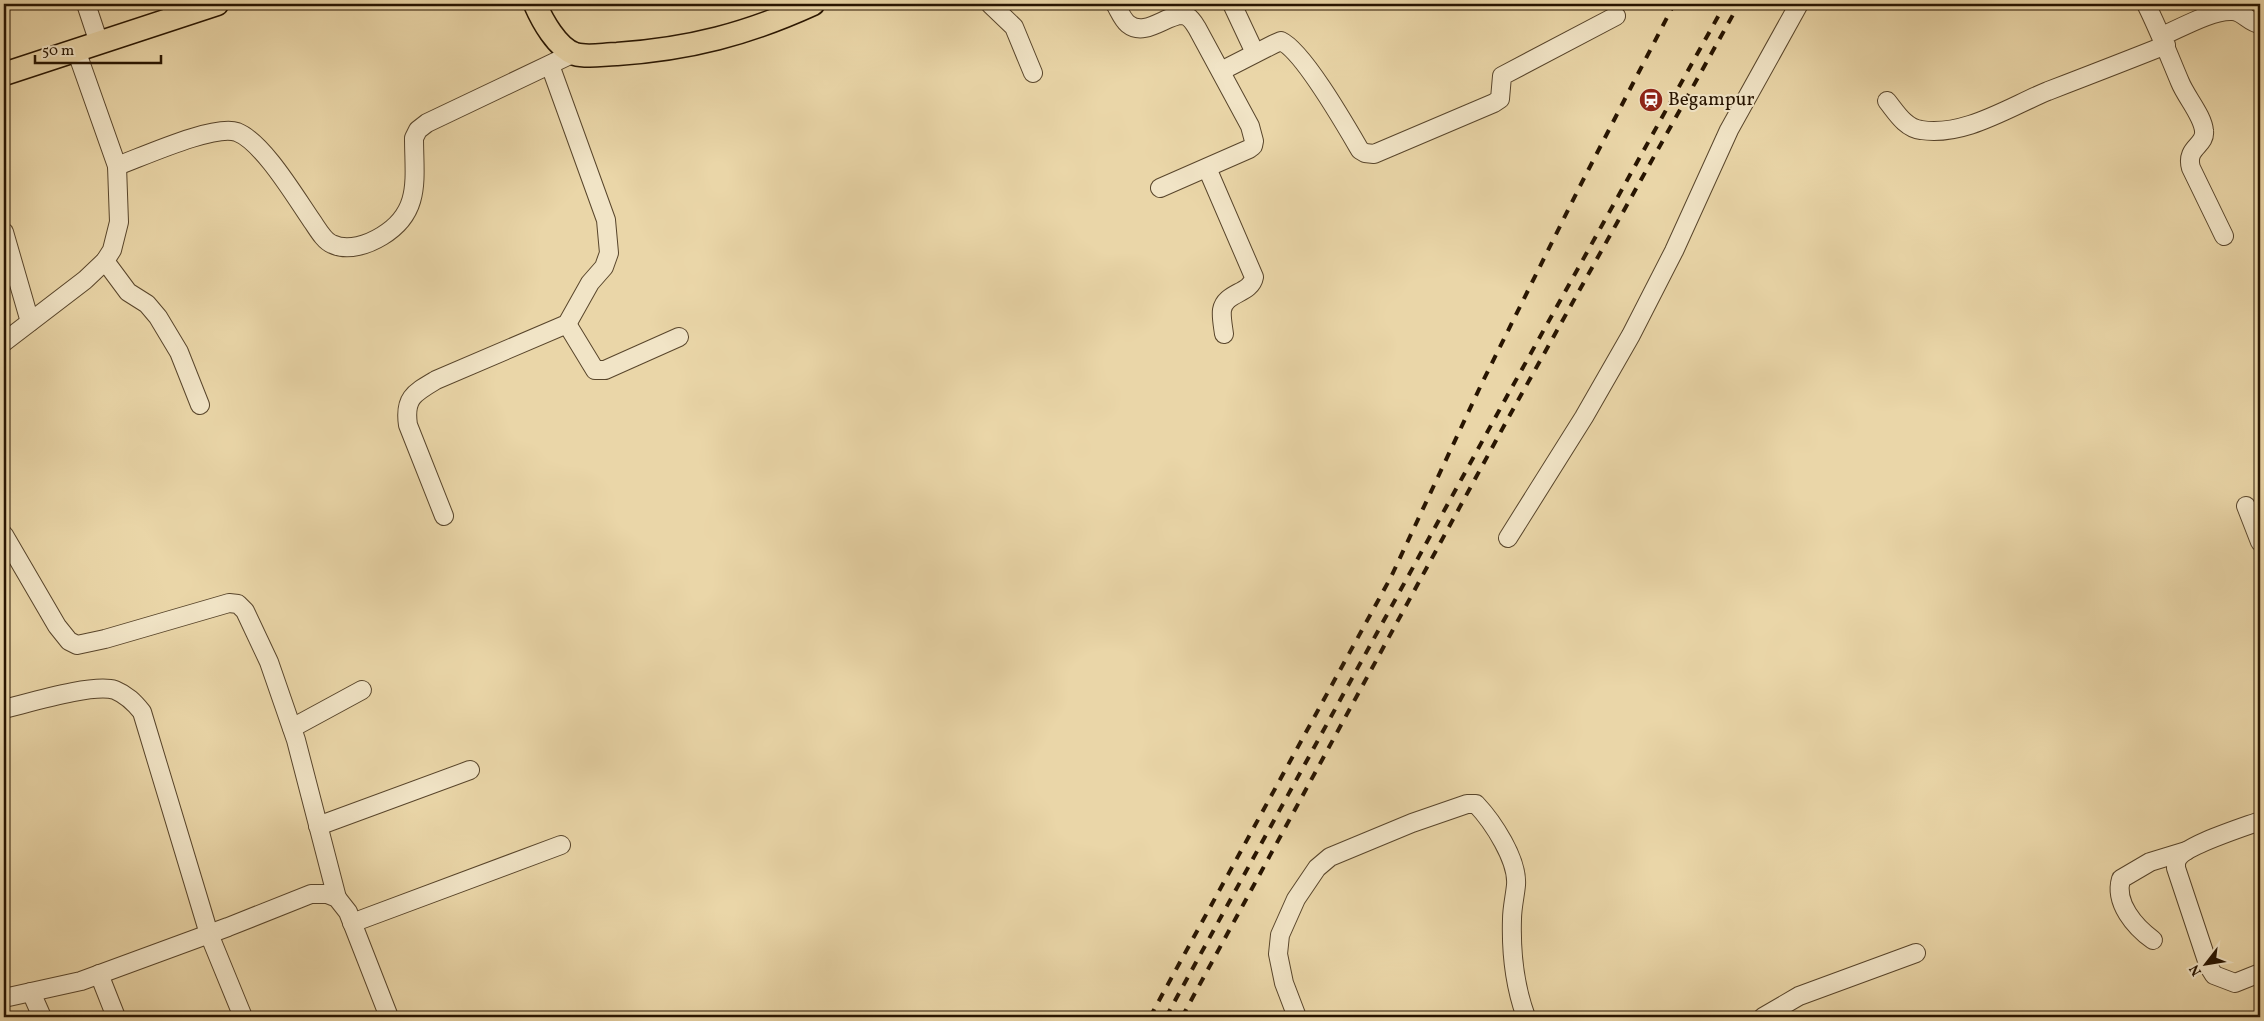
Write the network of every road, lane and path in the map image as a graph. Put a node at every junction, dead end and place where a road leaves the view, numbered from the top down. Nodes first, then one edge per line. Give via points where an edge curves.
1 (86, 4) edge
2 (217, 4) edge
3 (536, 4) edge
4 (813, 4) edge
5 (990, 4) edge
6 (1115, 4) edge
7 (1232, 4) edge
8 (1799, 4) edge
9 (2146, 4) edge
10 (1616, 16) dead end
11 (2260, 24) edge
12 (2164, 41) junction
13 (99, 43) junction
14 (76, 50) junction
15 (574, 53) junction
16 (1255, 53) junction
17 (550, 65) junction
18 (1221, 71) junction
19 (1032, 73) dead end
20 (4, 74) edge
21 (1887, 101) dead end
22 (117, 166) junction
23 (1207, 168) junction
24 (1160, 188) dead end
25 (4, 232) edge
26 (2224, 236) dead end
27 (105, 261) junction
28 (30, 322) junction
29 (567, 324) junction
30 (1224, 334) dead end
31 (679, 337) dead end
32 (4, 342) edge
33 (200, 405) dead end
34 (2246, 506) dead end
35 (444, 516) dead end
36 (4, 535) edge
37 (1508, 538) dead end
38 (2260, 542) edge
39 (362, 690) dead end
40 (4, 708) edge
41 (292, 728) junction
42 (470, 770) dead end
43 (2260, 821) edge
44 (318, 826) junction
45 (561, 845) dead end
46 (2187, 850) junction
47 (337, 898) junction
48 (352, 923) junction
49 (209, 934) junction
50 (2153, 940) dead end
51 (1916, 953) dead end
52 (99, 974) junction
53 (2260, 974) edge
54 (31, 992) junction
55 (4, 998) edge
56 (42, 1017) edge
57 (116, 1017) edge
58 (242, 1017) edge
59 (389, 1017) edge
60 (1297, 1017) edge
61 (1526, 1017) edge
62 (1763, 1017) edge

1 - 13 street
2 - 13 main road
3 - 15 main road via 544,23
4 - 15 main road via 775,21 716,40 654,52
5 - 19 street via 1014,27
6 - 18 street via 1131,26 1148,26 1182,15 1190,18
7 - 16 street
8 - 37 street via 1729,130 1632,334
9 - 12 street
10 - 16 street via 1502,76 1500,99 1494,103 1374,154 1360,150 1293,49 1281,41
11 - 12 street via 2241,13 2218,13
12 - 21 street via 1978,121 1944,131 1912,128
12 - 26 street via 2180,83 2203,124 2205,134 2192,150 2189,160
13 - 14 main road
14 - 20 main road
14 - 22 street
15 - 17 street
16 - 18 street
17 - 22 street via 427,122 418,130 414,138 414,198 406,214 391,231 368,244 350,247 332,244 268,159 235,132 220,130
17 - 29 street via 606,220 609,240 604,267 590,283
18 - 23 street via 1250,126 1254,141 1249,149
22 - 27 street via 119,222 112,250
23 - 24 street
23 - 30 street via 1254,277 1248,288 1224,304
25 - 28 street
27 - 28 street via 86,280
27 - 33 street via 128,292 158,317 179,352
28 - 32 street
29 - 31 street via 595,370 605,370
29 - 35 street via 436,380 417,391 410,400 406,410 408,425
34 - 38 street
36 - 41 street via 58,626 69,641 77,645 212,607 238,604 253,623
39 - 41 street
40 - 49 street via 97,688 114,690 131,699 142,712
41 - 44 street
42 - 44 street
43 - 46 street
44 - 47 street
45 - 48 street
46 - 50 street via 2150,862 2122,879 2119,888 2121,899 2136,927
46 - 53 street via 2177,859 2176,868 2211,971 2222,980 2235,983
47 - 48 street
47 - 49 street via 311,894
48 - 59 street
49 - 52 street
49 - 58 street
51 - 62 street via 1800,996
52 - 54 street
52 - 57 street
54 - 55 street
54 - 56 street
60 - 61 street via 1284,984 1278,954 1280,935 1296,899 1317,868 1330,857 1467,804 1476,804 1486,814 1506,848 1514,871 1513,953

